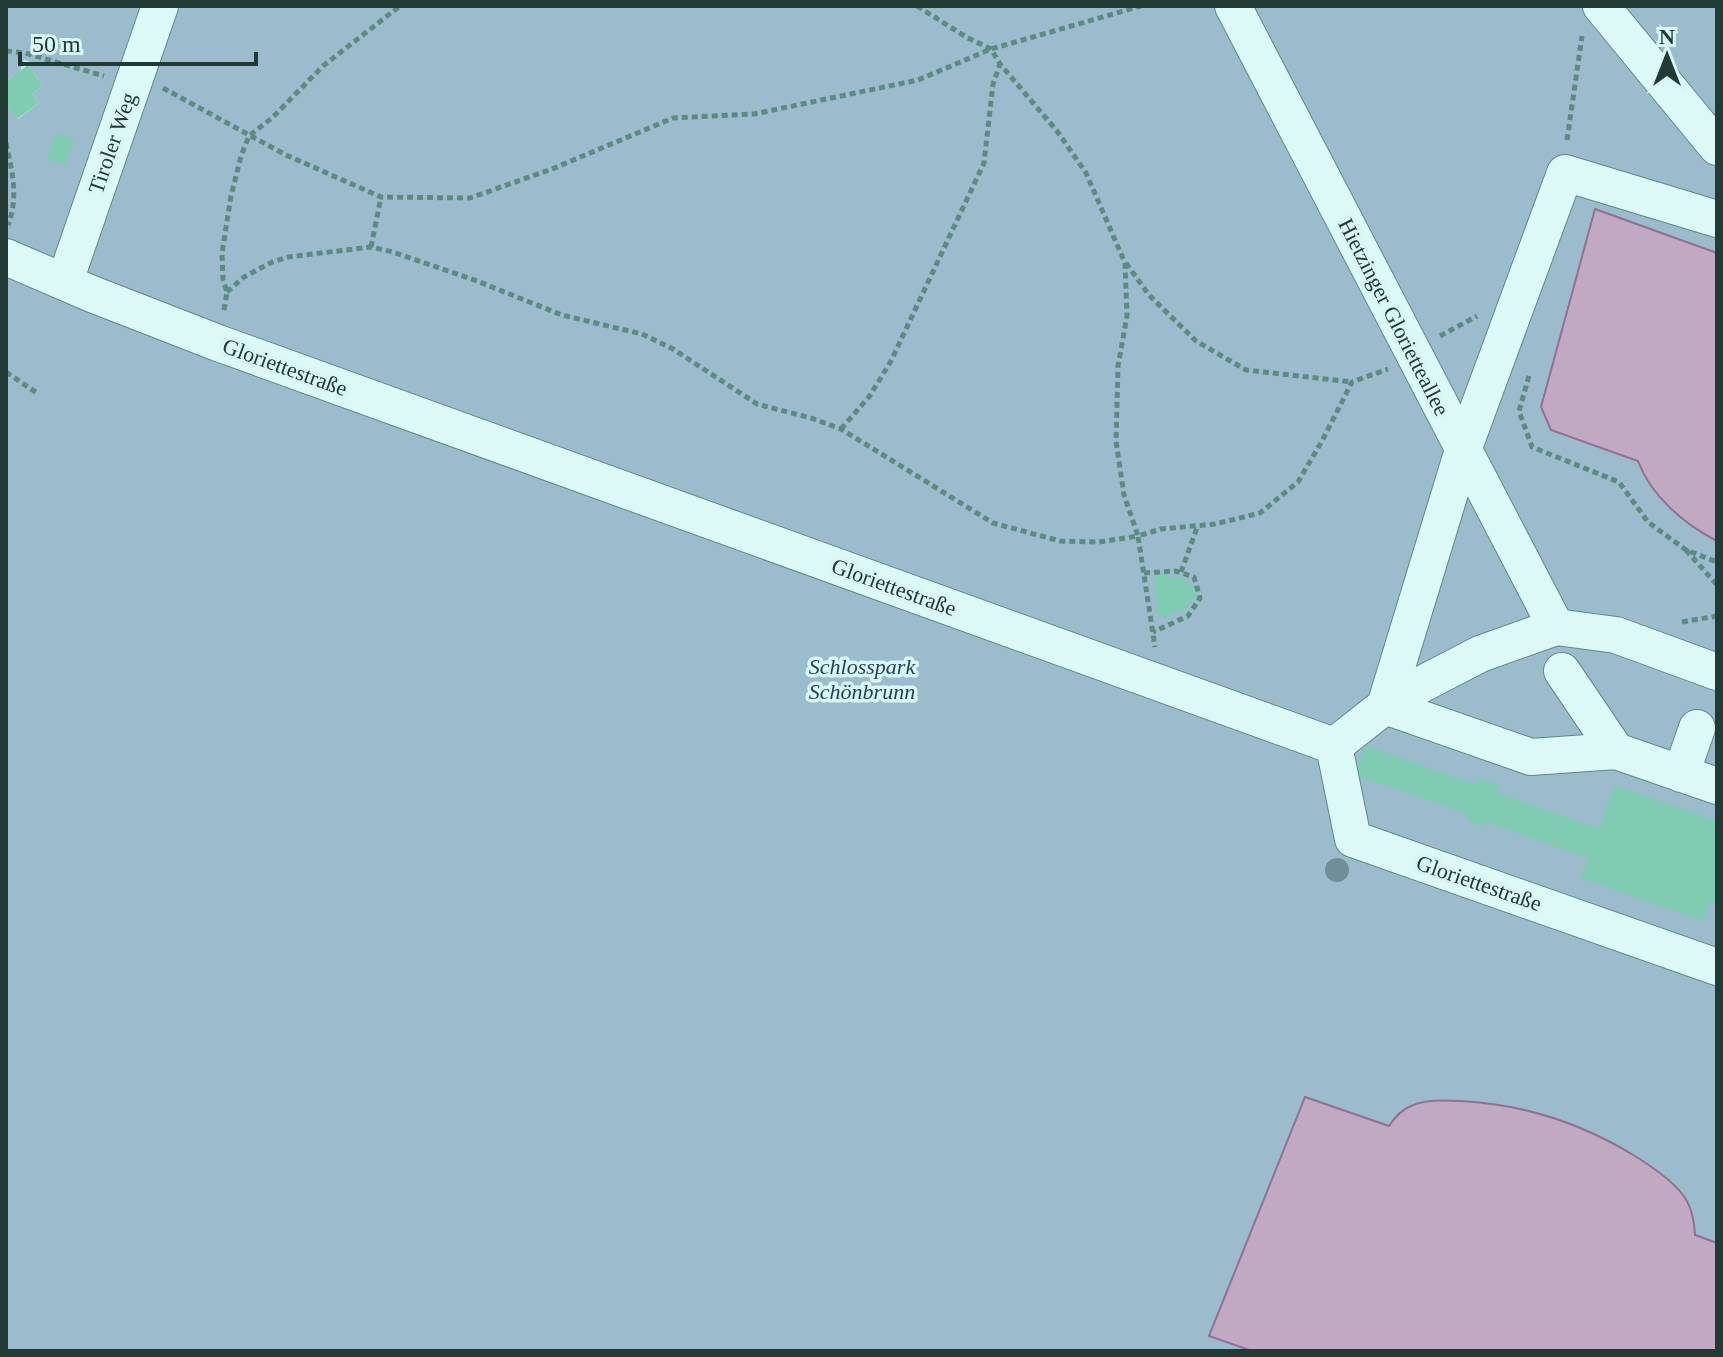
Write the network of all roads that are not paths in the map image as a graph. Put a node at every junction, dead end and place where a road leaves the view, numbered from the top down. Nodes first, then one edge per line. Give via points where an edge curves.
1 (160, 6) edge
2 (1233, 6) edge
3 (1592, 18) edge
4 (1717, 147) edge
5 (1717, 219) edge
6 (6, 257) edge
7 (65, 281) junction
8 (1463, 450) junction
9 (1552, 647) junction
10 (1717, 672) edge
11 (1385, 706) junction
12 (1334, 746) junction
13 (1616, 751) junction
14 (1681, 774) junction
15 (1717, 786) edge
16 (1717, 967) edge

1 - 7 street, Tiroler Weg
2 - 8 street, Hietzinger Glorietteallee
3 - 4 street
5 - 8 street via 1565,173
6 - 7 street, Gloriettestraße
7 - 12 street, Gloriettestraße via 218,343
8 - 9 street, Hietzinger Glorietteallee
8 - 11 street
9 - 10 street via 1616,635
9 - 11 street via 1480,654
9 - 13 street, Hietzinger Glorietteallee
10 - 14 street
11 - 12 street
11 - 13 street via 1531,757
12 - 16 street, Gloriettestraße via 1353,839
13 - 14 street
14 - 15 street

